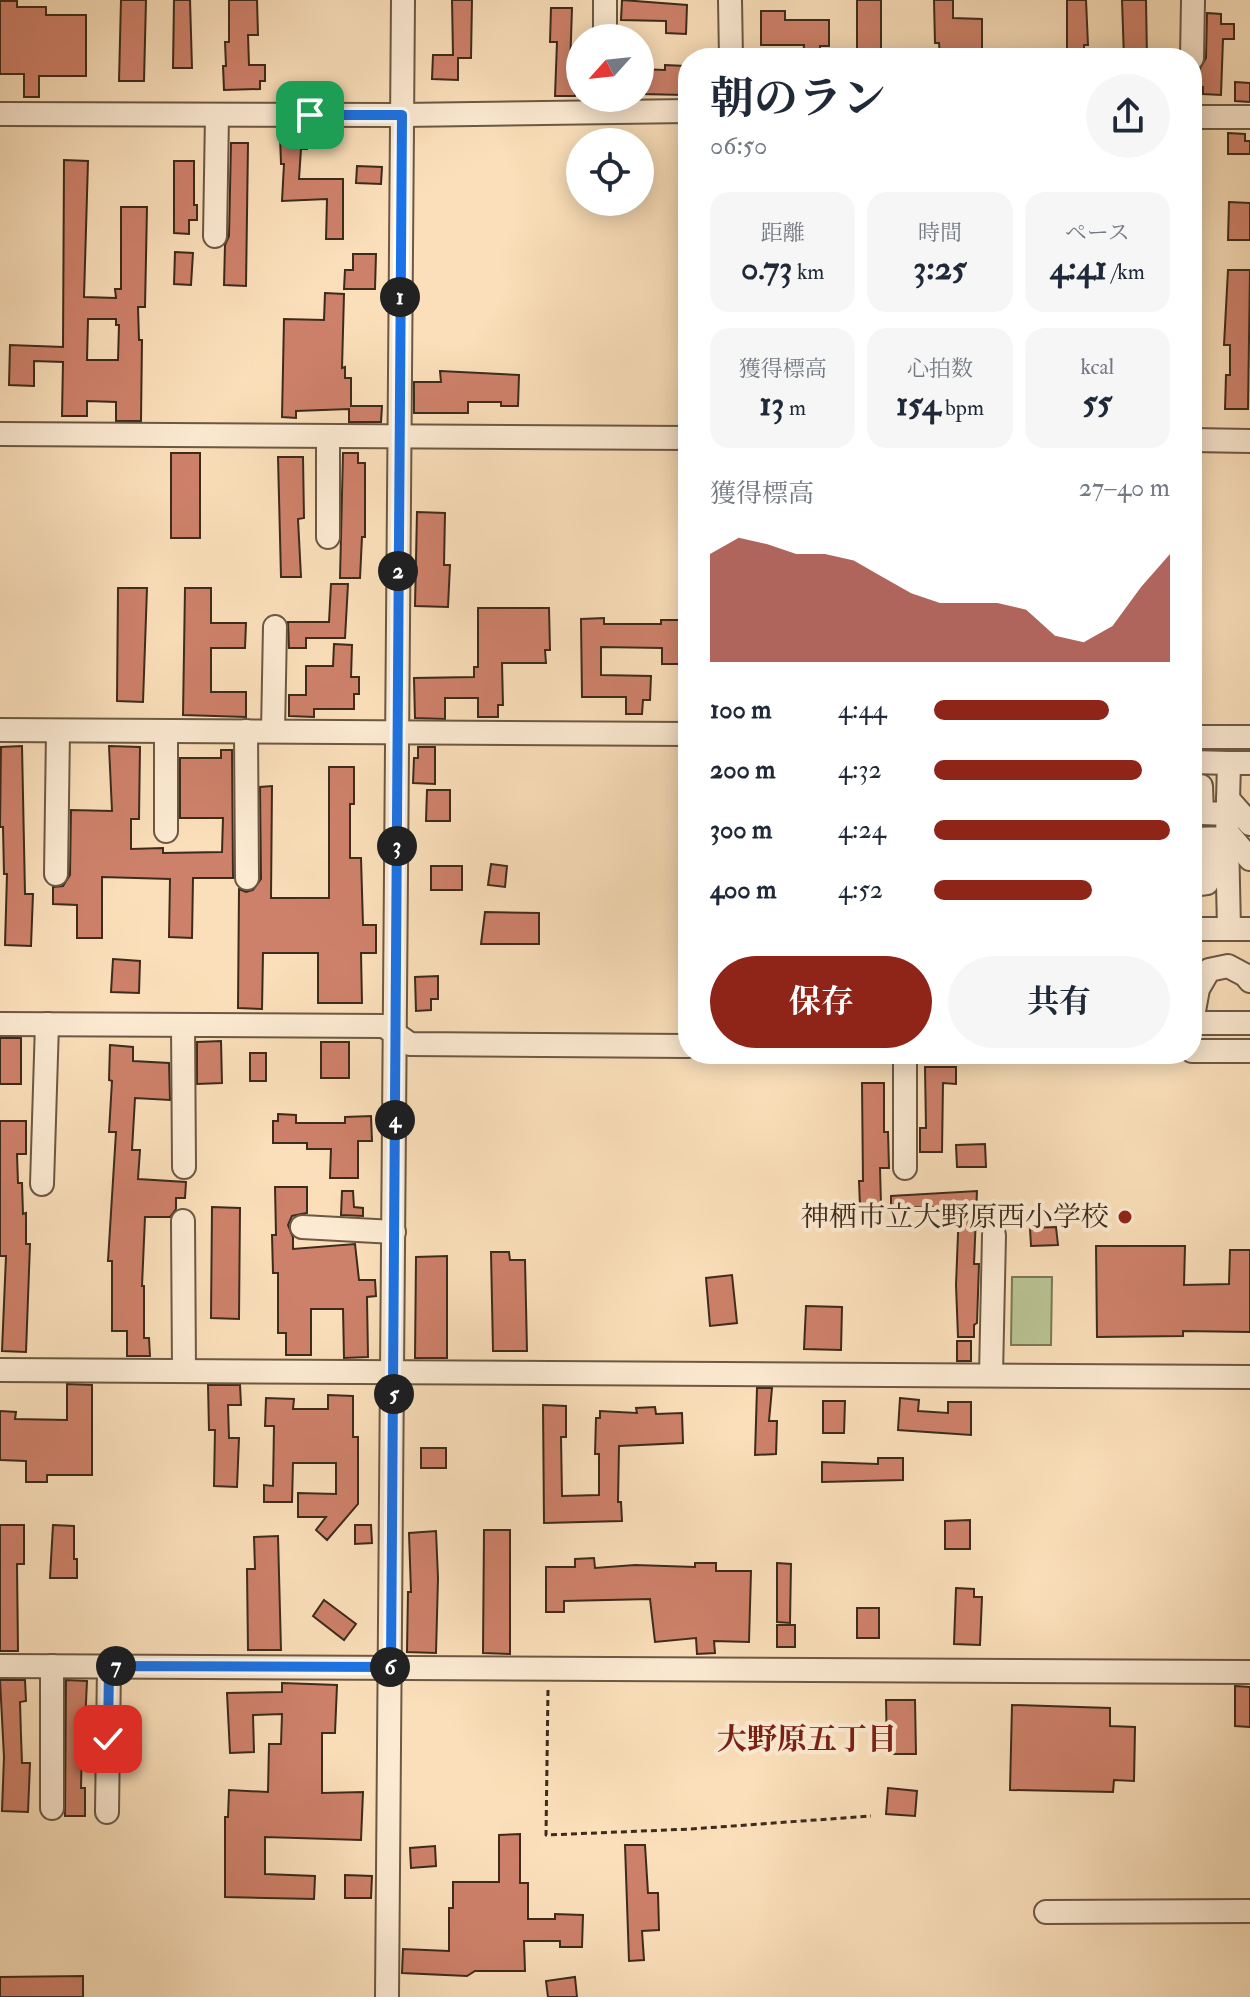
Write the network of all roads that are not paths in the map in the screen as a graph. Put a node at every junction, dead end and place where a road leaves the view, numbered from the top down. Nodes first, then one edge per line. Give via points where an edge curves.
1 (403, 0) edge
2 (605, 0) edge
3 (730, 0) edge
4 (1193, 0) edge
5 (605, 24) edge
6 (731, 48) edge
7 (1192, 48) edge
8 (566, 107) edge
9 (654, 109) edge
10 (678, 110) edge
11 (0, 114) edge
12 (217, 115) junction
13 (402, 115) junction
14 (1202, 117) edge
15 (1250, 117) edge
16 (215, 236) dead end
17 (0, 434) edge
18 (328, 436) junction
19 (398, 436) junction
20 (678, 438) edge
21 (1202, 440) edge
22 (1250, 441) edge
23 (328, 537) dead end
24 (275, 627) dead end
25 (0, 730) edge
26 (58, 731) junction
27 (166, 731) junction
28 (246, 731) junction
29 (273, 731) junction
30 (398, 732) junction
31 (678, 734) edge
32 (1202, 737) edge
33 (1250, 737) edge
34 (1202, 762) edge
35 (1240, 763) edge
36 (1202, 813) edge
37 (1250, 824) edge
38 (1218, 827) edge
39 (166, 831) dead end
40 (1250, 859) edge
41 (56, 874) dead end
42 (247, 878) dead end
43 (1202, 884) edge
44 (1202, 929) edge
45 (1240, 929) edge
46 (1250, 981) edge
47 (1202, 982) edge
48 (1202, 1023) edge
49 (1250, 1023) edge
50 (0, 1024) edge
51 (47, 1024) junction
52 (183, 1025) junction
53 (395, 1033) junction
54 (678, 1046) edge
55 (1202, 1051) edge
56 (1250, 1051) edge
57 (905, 1064) edge
58 (184, 1167) dead end
59 (905, 1168) dead end
60 (42, 1184) dead end
61 (183, 1221) dead end
62 (302, 1227) dead end
63 (394, 1232) junction
64 (994, 1235) dead end
65 (0, 1370) edge
66 (184, 1371) junction
67 (394, 1372) junction
68 (991, 1375) junction
69 (1250, 1377) edge
70 (0, 1666) edge
71 (52, 1666) junction
72 (109, 1666) junction
73 (391, 1667) junction
74 (1250, 1672) edge
75 (52, 1808) dead end
76 (107, 1812) dead end
77 (1250, 1911) edge
78 (1046, 1912) dead end
79 (387, 1997) edge

1 - 13 street
2 - 5 street
3 - 6 street
4 - 7 street
8 - 13 street
9 - 10 street
11 - 12 street
12 - 13 street
12 - 16 street
13 - 19 street
14 - 15 street
17 - 18 street
18 - 19 street
18 - 23 street
19 - 20 street
19 - 30 street
21 - 22 street
24 - 29 street
25 - 26 street
26 - 27 street
26 - 41 street
27 - 28 street
27 - 39 street
28 - 29 street
28 - 42 street
29 - 30 street
30 - 31 street
30 - 53 street
32 - 33 street
34 - 35 street
35 - 38 street
36 - 38 street
37 - 38 street
38 - 40 street
38 - 43 street via 1207,883
38 - 45 street
44 - 45 street
46 - 47 street via 1228,966 1209,970
48 - 49 street
50 - 51 street
51 - 52 street
51 - 60 street
52 - 53 street via 384,1026
52 - 58 street
53 - 54 street via 410,1044
53 - 63 street
55 - 56 street
57 - 59 street
61 - 66 street
62 - 63 street
63 - 67 street
64 - 68 street
65 - 66 street
66 - 67 street
67 - 68 street
67 - 73 street
68 - 69 street
70 - 71 street
71 - 72 street
71 - 75 street
72 - 73 street
72 - 76 street
73 - 74 street
73 - 79 street
77 - 78 street

